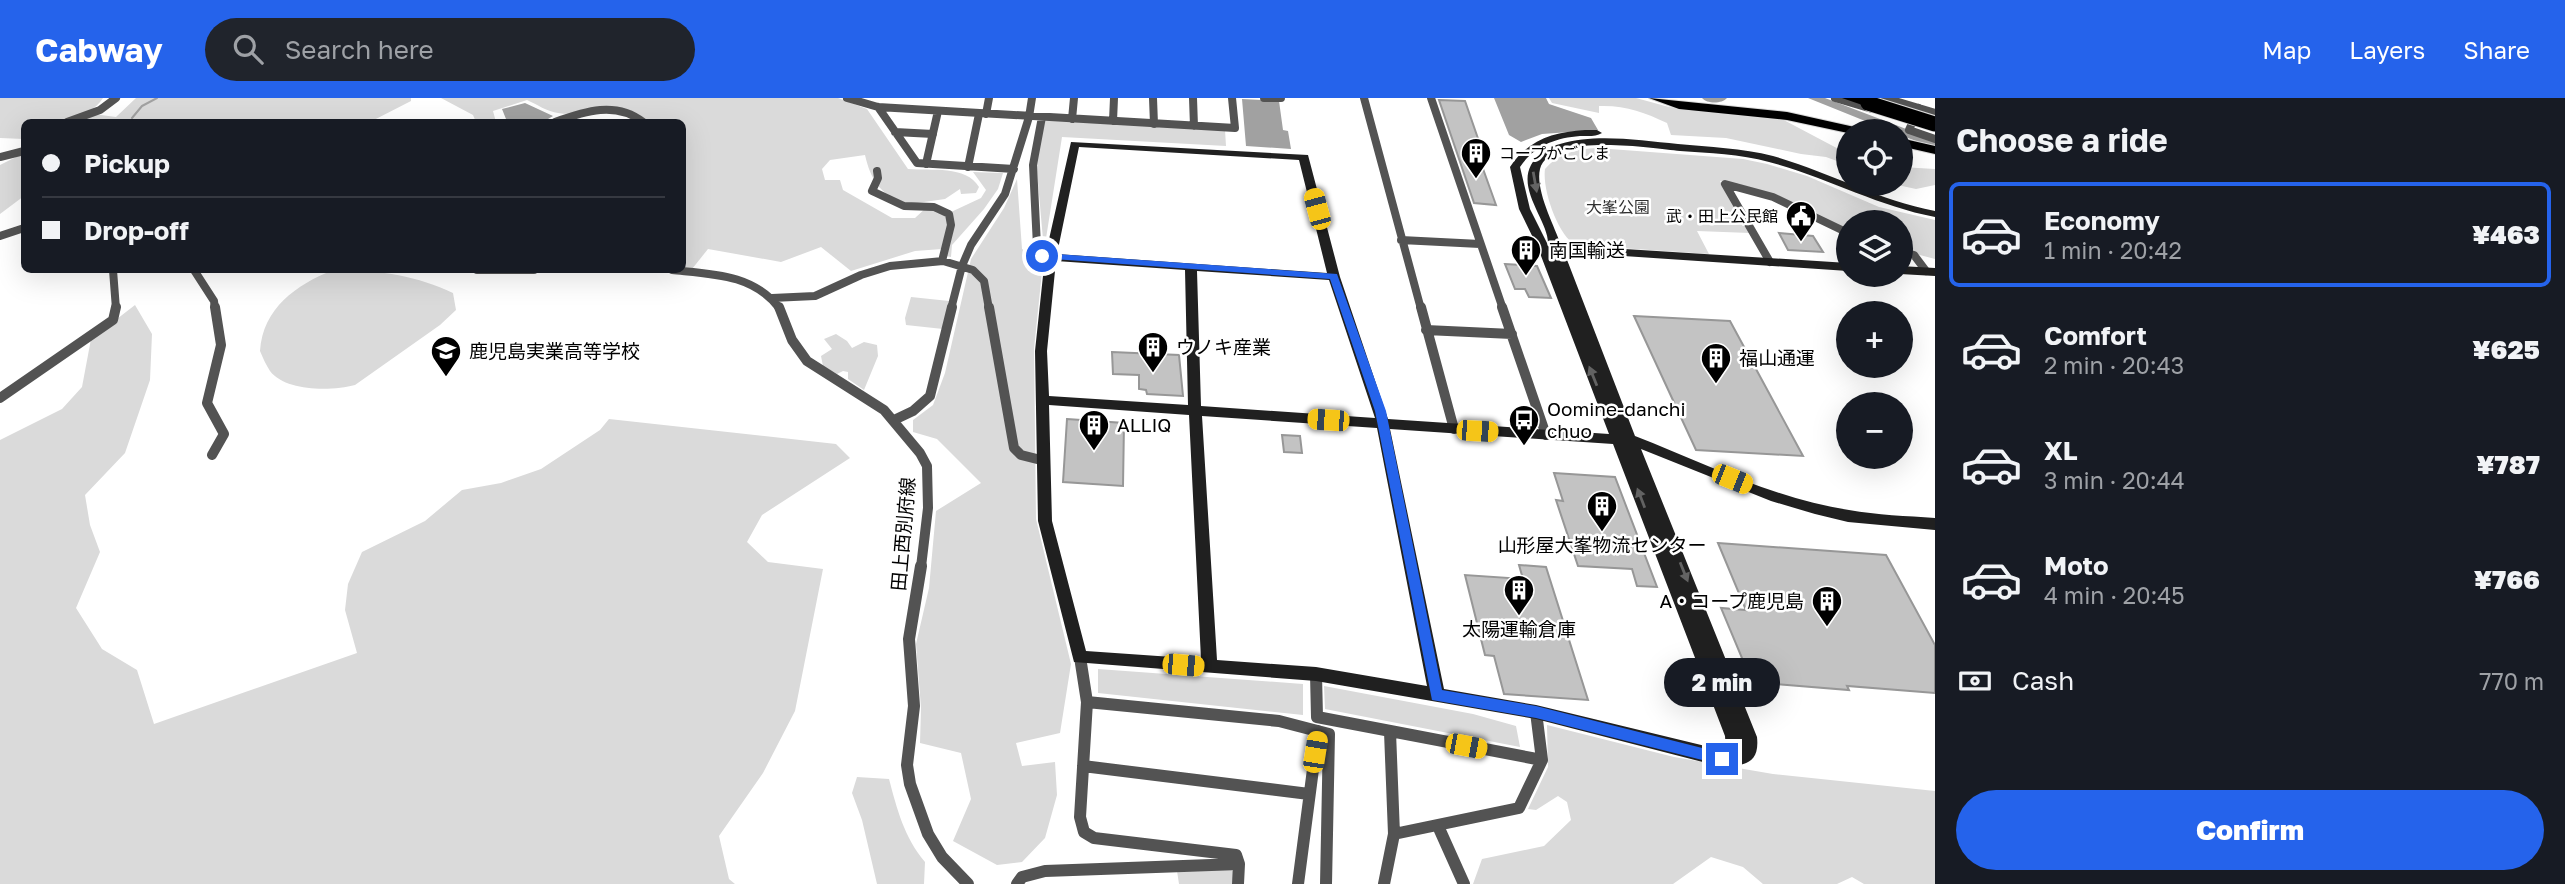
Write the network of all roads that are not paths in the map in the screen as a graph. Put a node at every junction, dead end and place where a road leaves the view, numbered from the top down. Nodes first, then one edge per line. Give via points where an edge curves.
1 (117, 98) edge
2 (847, 98) edge
3 (909, 98) edge
4 (949, 98) edge
5 (989, 98) edge
6 (1031, 98) edge
7 (1074, 98) edge
8 (1114, 98) edge
9 (1153, 98) edge
10 (1193, 98) edge
11 (1233, 98) edge
12 (1264, 98) edge
13 (1281, 98) edge
14 (1364, 98) edge
15 (1431, 98) edge
16 (1655, 98) edge
17 (1835, 98) edge
18 (1849, 98) edge
19 (1885, 98) edge
20 (1904, 101) edge
21 (878, 107) junction
22 (1919, 108) junction
23 (907, 109) junction
24 (942, 111) junction
25 (1935, 113) edge
26 (982, 114) junction
27 (1029, 117) junction
28 (1042, 117) junction
29 (75, 119) edge
30 (563, 119) edge
31 (639, 119) edge
32 (1072, 119) junction
33 (1906, 119) edge
34 (1112, 121) junction
35 (1913, 121) joint
36 (1154, 124) junction
37 (1935, 124) edge
38 (1194, 126) junction
39 (1836, 127) edge
40 (895, 132) junction
41 (1913, 132) edge
42 (933, 134) junction
43 (1913, 143) edge
44 (1932, 144) edge
45 (21, 152) edge
46 (0, 157) edge
47 (926, 164) junction
48 (968, 167) junction
49 (1014, 169) junction
50 (877, 171) dead end
51 (1836, 174) edge
52 (1893, 196) edge
53 (1935, 205) edge
54 (1935, 214) edge
55 (1836, 227) edge
56 (21, 229) edge
57 (2, 233) edge
58 (1401, 240) junction
59 (1480, 244) junction
60 (1544, 248) junction
61 (1558, 249) junction
62 (1913, 256) edge
63 (1051, 257) junction
64 (942, 261) junction
65 (1770, 262) junction
66 (962, 266) junction
67 (1836, 266) edge
68 (1191, 267) junction
69 (1913, 271) edge
70 (686, 272) edge
71 (1931, 272) edge
72 (113, 273) edge
73 (196, 273) edge
74 (1334, 277) junction
75 (772, 298) junction
76 (1426, 330) junction
77 (1512, 334) junction
78 (0, 398) edge
79 (1044, 400) junction
80 (1195, 411) junction
81 (894, 420) junction
82 (1381, 424) junction
83 (1454, 429) junction
84 (1546, 435) junction
85 (1625, 440) junction
86 (212, 455) dead end
87 (1045, 461) junction
88 (1935, 524) edge
89 (1080, 657) junction
90 (1209, 667) junction
91 (1316, 674) junction
92 (1437, 695) junction
93 (1087, 702) junction
94 (1536, 712) junction
95 (1318, 731) junction
96 (1390, 732) junction
97 (1542, 760) junction
98 (1083, 766) junction
99 (1308, 794) junction
100 (1438, 826) junction
101 (1394, 834) junction
102 (1239, 864) junction
103 (968, 884) edge
104 (1017, 884) edge
105 (1238, 884) edge
106 (1298, 884) edge
107 (1326, 884) edge
108 (1384, 884) edge
109 (1464, 884) edge

1 - 29 street
2 - 21 street
3 - 23 street
4 - 24 street
5 - 26 street
6 - 27 street
7 - 32 street
8 - 34 street
9 - 36 street
10 - 38 street
11 - 38 street via 1235,128
12 - 13 street
14 - 58 street
15 - 59 street
16 - 39 main road
17 - 33 street
18 - 37 highway, bridge
19 - 20 street
20 - 22 street
21 - 23 street
21 - 40 street
22 - 25 street
22 - 35 street
23 - 24 street
24 - 26 street
24 - 42 street
26 - 27 street
26 - 48 street
27 - 28 street
27 - 49 street
28 - 32 street
28 - 63 street via 1032,165 1037,246 1039,254
30 - 31 street via 603,109 631,113
32 - 34 street
34 - 36 street
35 - 37 street
36 - 38 street
40 - 42 street
40 - 47 street via 917,163
41 - 44 street
42 - 47 street
43 - 44 main road
45 - 46 street
47 - 48 street
48 - 49 street
49 - 66 street via 1005,194
50 - 64 street via 872,191 904,206 934,207 948,214 951,226
51 - 60 street via 1783,154 1735,144 1593,133 1561,136 1530,149 1516,167 1517,187
52 - 53 street
54 -> 61 street via 1883,202 1766,158 1583,142 1550,151 1531,175
55 - 65 street via 1769,194 1725,184
56 - 57 street
58 - 59 street
58 - 76 street
59 - 77 street
60 - 61 street
85 -> 60 street
61 - 65 street
61 - 85 street
62 - 71 street
63 - 68 street
63 - 74 street via 1076,144 1304,157
63 - 79 street via 1041,351
64 - 66 street
64 - 75 street via 919,260 862,274 820,294
65 - 67 street
66 - 81 street via 930,396 914,411
66 - 87 street via 984,281 1014,448 1021,455
68 - 74 street
68 - 80 street
69 - 71 street
70 - 75 street via 741,279
72 - 78 street via 113,320
73 - 86 street via 214,301 221,345 207,403 225,438
74 - 82 street
75 - 81 street, 田上西別府線 via 807,361
76 - 77 street
76 - 83 street
77 - 84 street
79 - 80 street
79 - 87 street
80 - 82 street
80 - 90 street
81 - 103 street, 田上西別府線 via 920,453 929,475 909,639 914,706 908,741 910,784 928,834
82 - 83 street
82 - 92 street
83 - 84 street
84 - 85 street
85 - 88 street via 1815,509
85 - 94 street via 1751,747 1743,757 1722,759
87 - 89 street via 1045,521
89 - 90 street
89 - 93 street
90 - 91 street
91 - 92 street
91 - 96 street via 1317,717
92 - 94 street
93 - 95 street via 1279,722
93 - 98 street
94 - 97 street
95 - 99 street
95 - 107 street via 1329,734
96 - 97 street
96 - 101 street
97 - 100 street via 1519,808
98 - 99 street
98 - 102 street via 1080,817 1084,832 1094,838 1227,852 1236,855
99 - 106 street
100 - 101 street
100 - 109 street
101 - 108 street
102 - 104 street via 1045,871 1022,877
102 - 105 street

